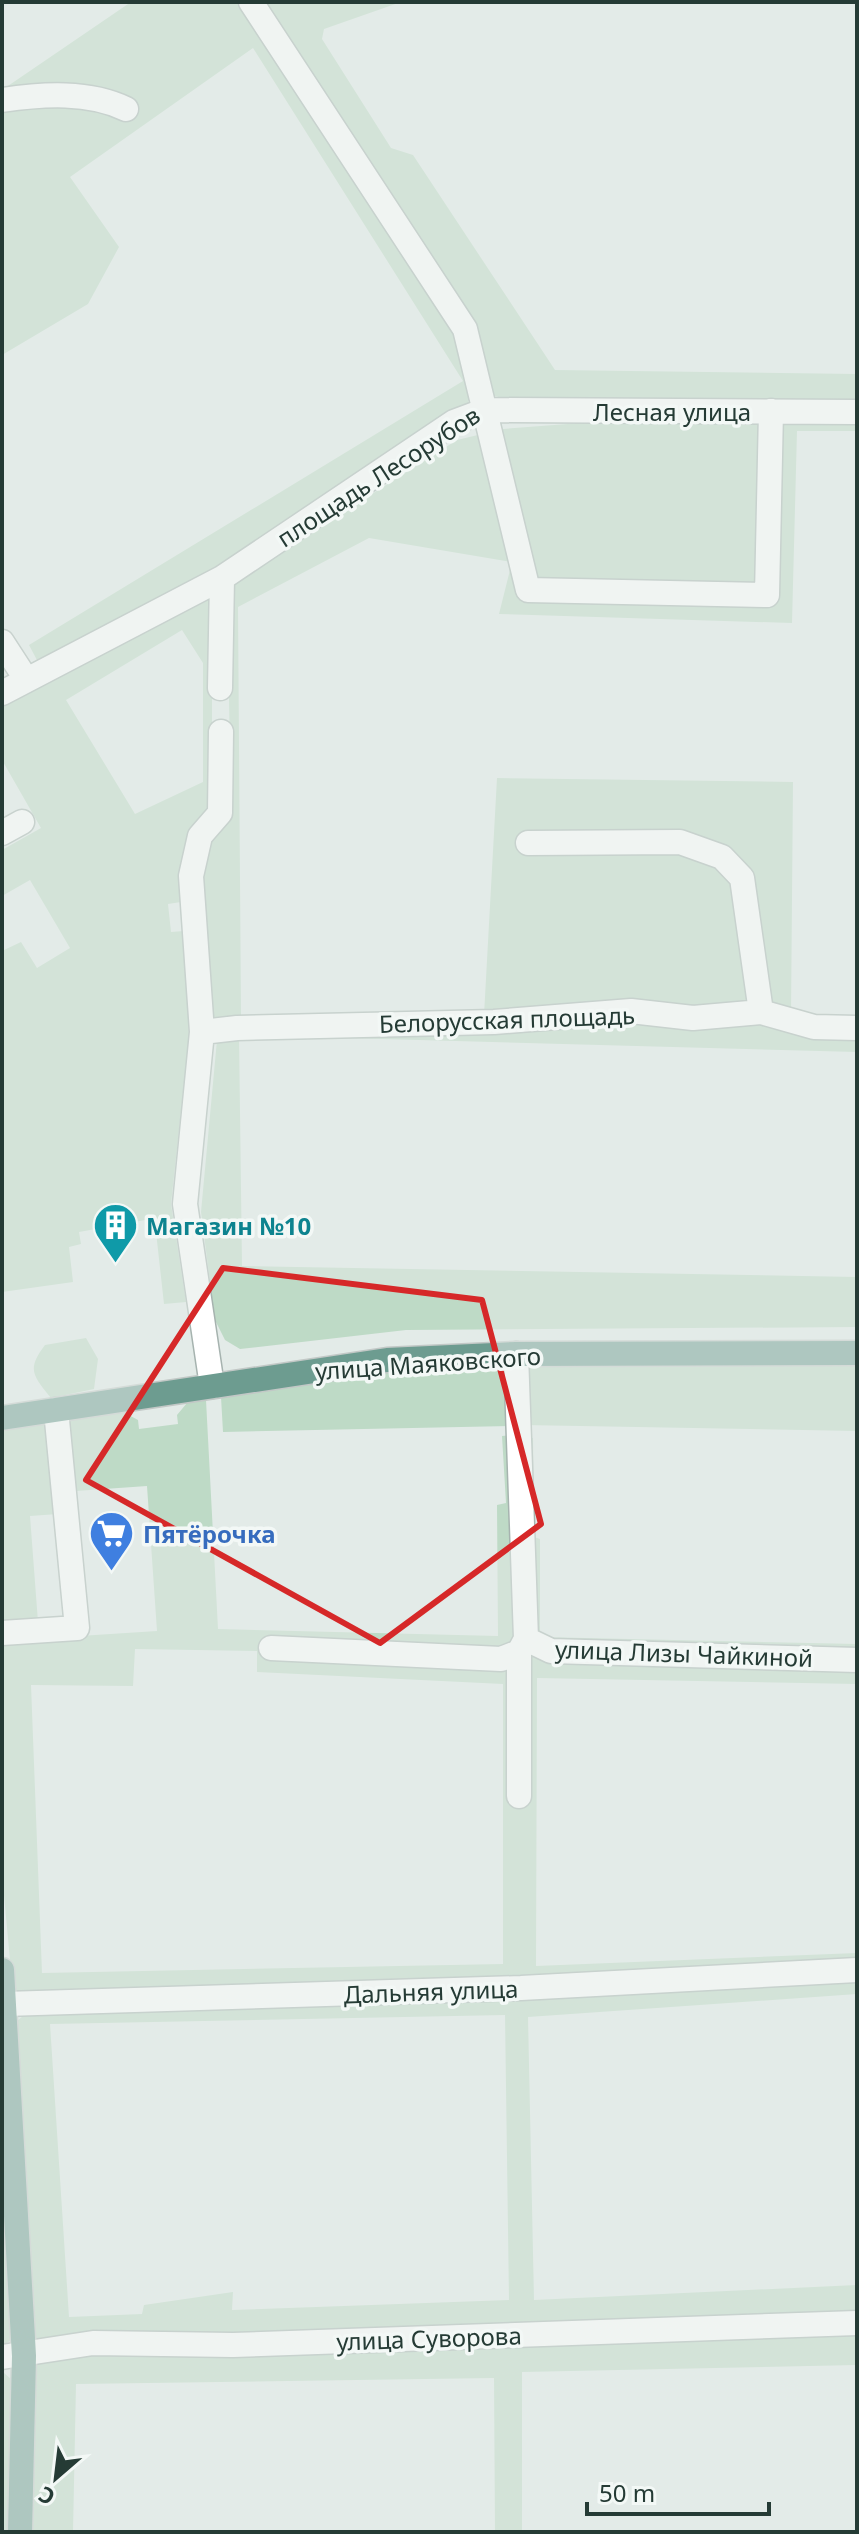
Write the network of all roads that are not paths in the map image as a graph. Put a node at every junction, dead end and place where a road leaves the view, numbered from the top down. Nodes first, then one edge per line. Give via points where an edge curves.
1 (251, 2) edge
2 (2, 100) edge
3 (126, 109) dead end
4 (486, 410) junction
5 (771, 411) junction
6 (857, 412) edge
7 (222, 578) junction
8 (2, 642) edge
9 (26, 679) junction
10 (220, 688) dead end
11 (2, 693) edge
12 (221, 732) dead end
13 (528, 843) dead end
14 (761, 1012) junction
15 (857, 1028) edge
16 (202, 1032) junction
17 (857, 1353) edge
18 (516, 1354) junction
19 (212, 1386) junction
20 (56, 1410) junction
21 (2, 1418) edge
22 (2, 1633) edge
23 (522, 1646) junction
24 (271, 1648) dead end
25 (857, 1660) edge
26 (519, 1796) dead end
27 (857, 1970) edge
28 (3, 1990) edge
29 (857, 2323) edge
30 (13, 2356) edge
31 (20, 2532) edge

1 - 4 street, площадь Лесорубов via 465,329
2 - 3 street via 103,98
4 - 5 street, Лесная улица
4 - 5 street via 528,590 767,595
4 - 7 street, площадь Лесорубов via 454,422
5 - 6 street, Лесная улица
7 - 9 street, площадь Лесорубов
7 - 10 street
8 - 9 street
9 - 11 street, площадь Лесорубов
12 - 16 street via 220,813 200,836 191,876
13 - 14 street via 680,842 722,857 742,878
14 - 15 street, Белорусская площадь via 814,1027
14 - 16 street, Белорусская площадь via 693,1018 631,1011 494,1022
16 - 19 street via 185,1204
17 - 18 main road, улица Маяковского
18 - 19 main road, улица Маяковского via 387,1360
18 - 23 street
19 - 20 main road, улица Маяковского
20 - 21 main road, улица Маяковского
20 - 22 street via 77,1628
23 - 24 street, улица Лизы Чайкиной via 501,1659
23 - 25 street, улица Лизы Чайкиной
23 - 26 street, улица Лизы Чайкиной
27 - 28 street, Дальняя улица via 521,1988
28 - 30 main road
29 - 30 street, улица Суворова via 233,2345 93,2343
30 - 31 main road

